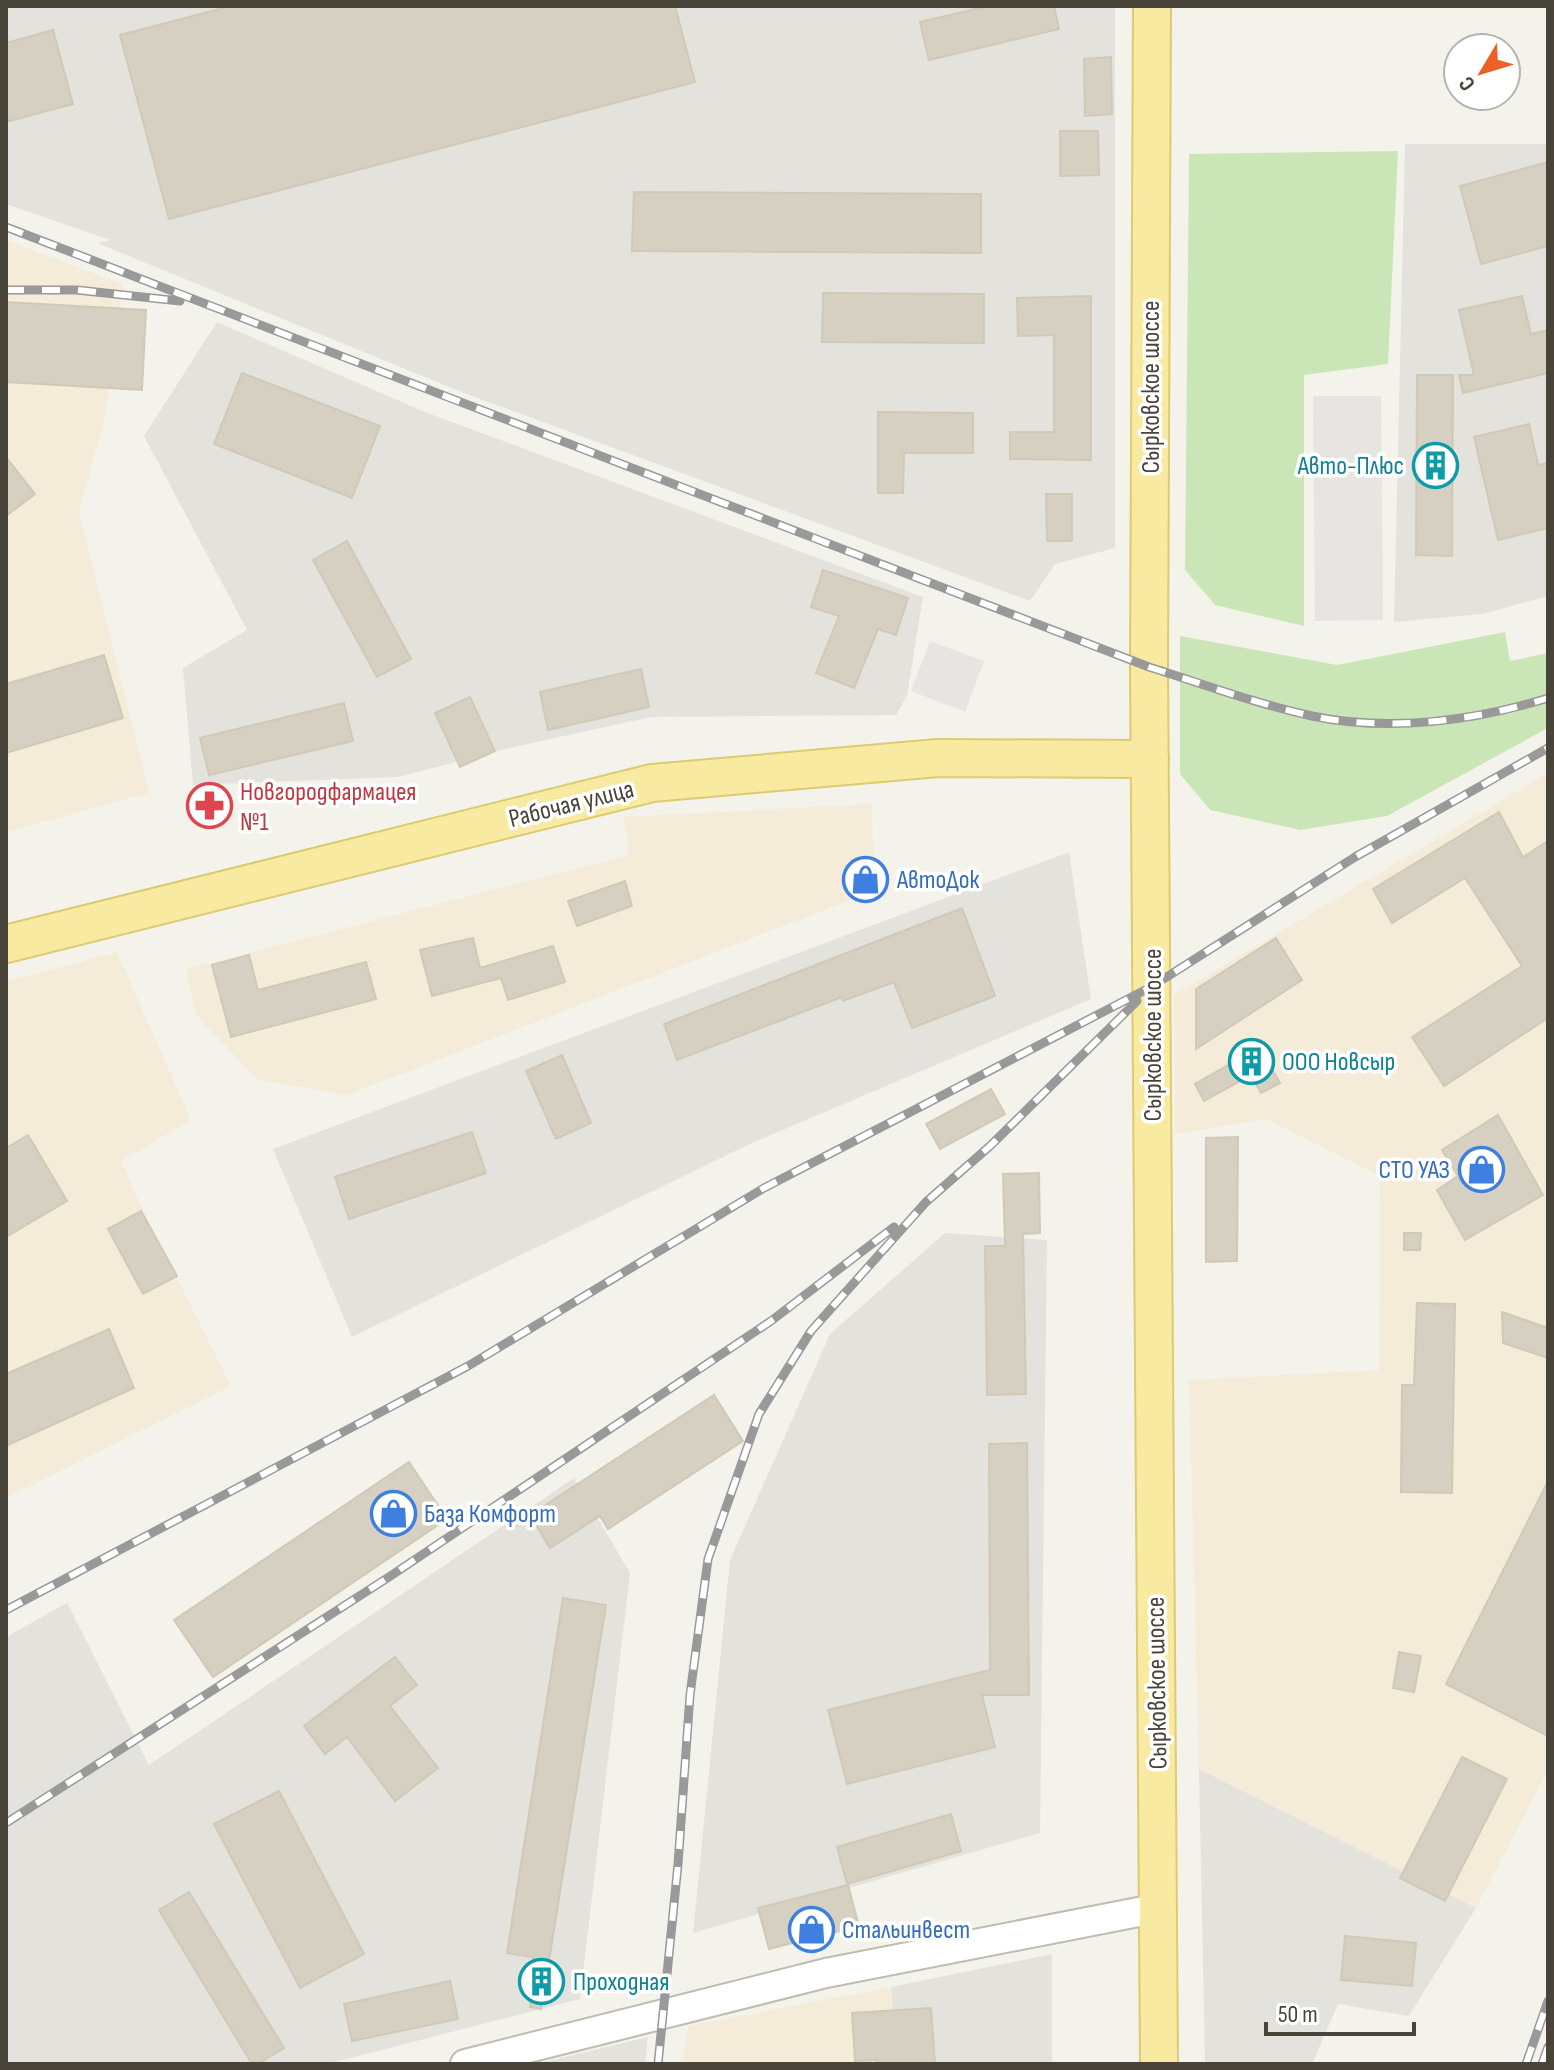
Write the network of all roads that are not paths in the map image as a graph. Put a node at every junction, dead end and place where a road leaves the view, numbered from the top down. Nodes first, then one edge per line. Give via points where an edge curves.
1 (1152, 6) edge
2 (1150, 759) junction
3 (6, 944) edge
4 (1159, 1908) junction
5 (465, 2064) edge
6 (1159, 2064) edge

1 - 2 main road, Сырковское шоссе
2 - 3 main road, Рабочая улица via 938,758 652,783
2 - 4 main road, Сырковское шоссе
4 - 5 street via 826,1973
4 - 6 main road, Сырковское шоссе

